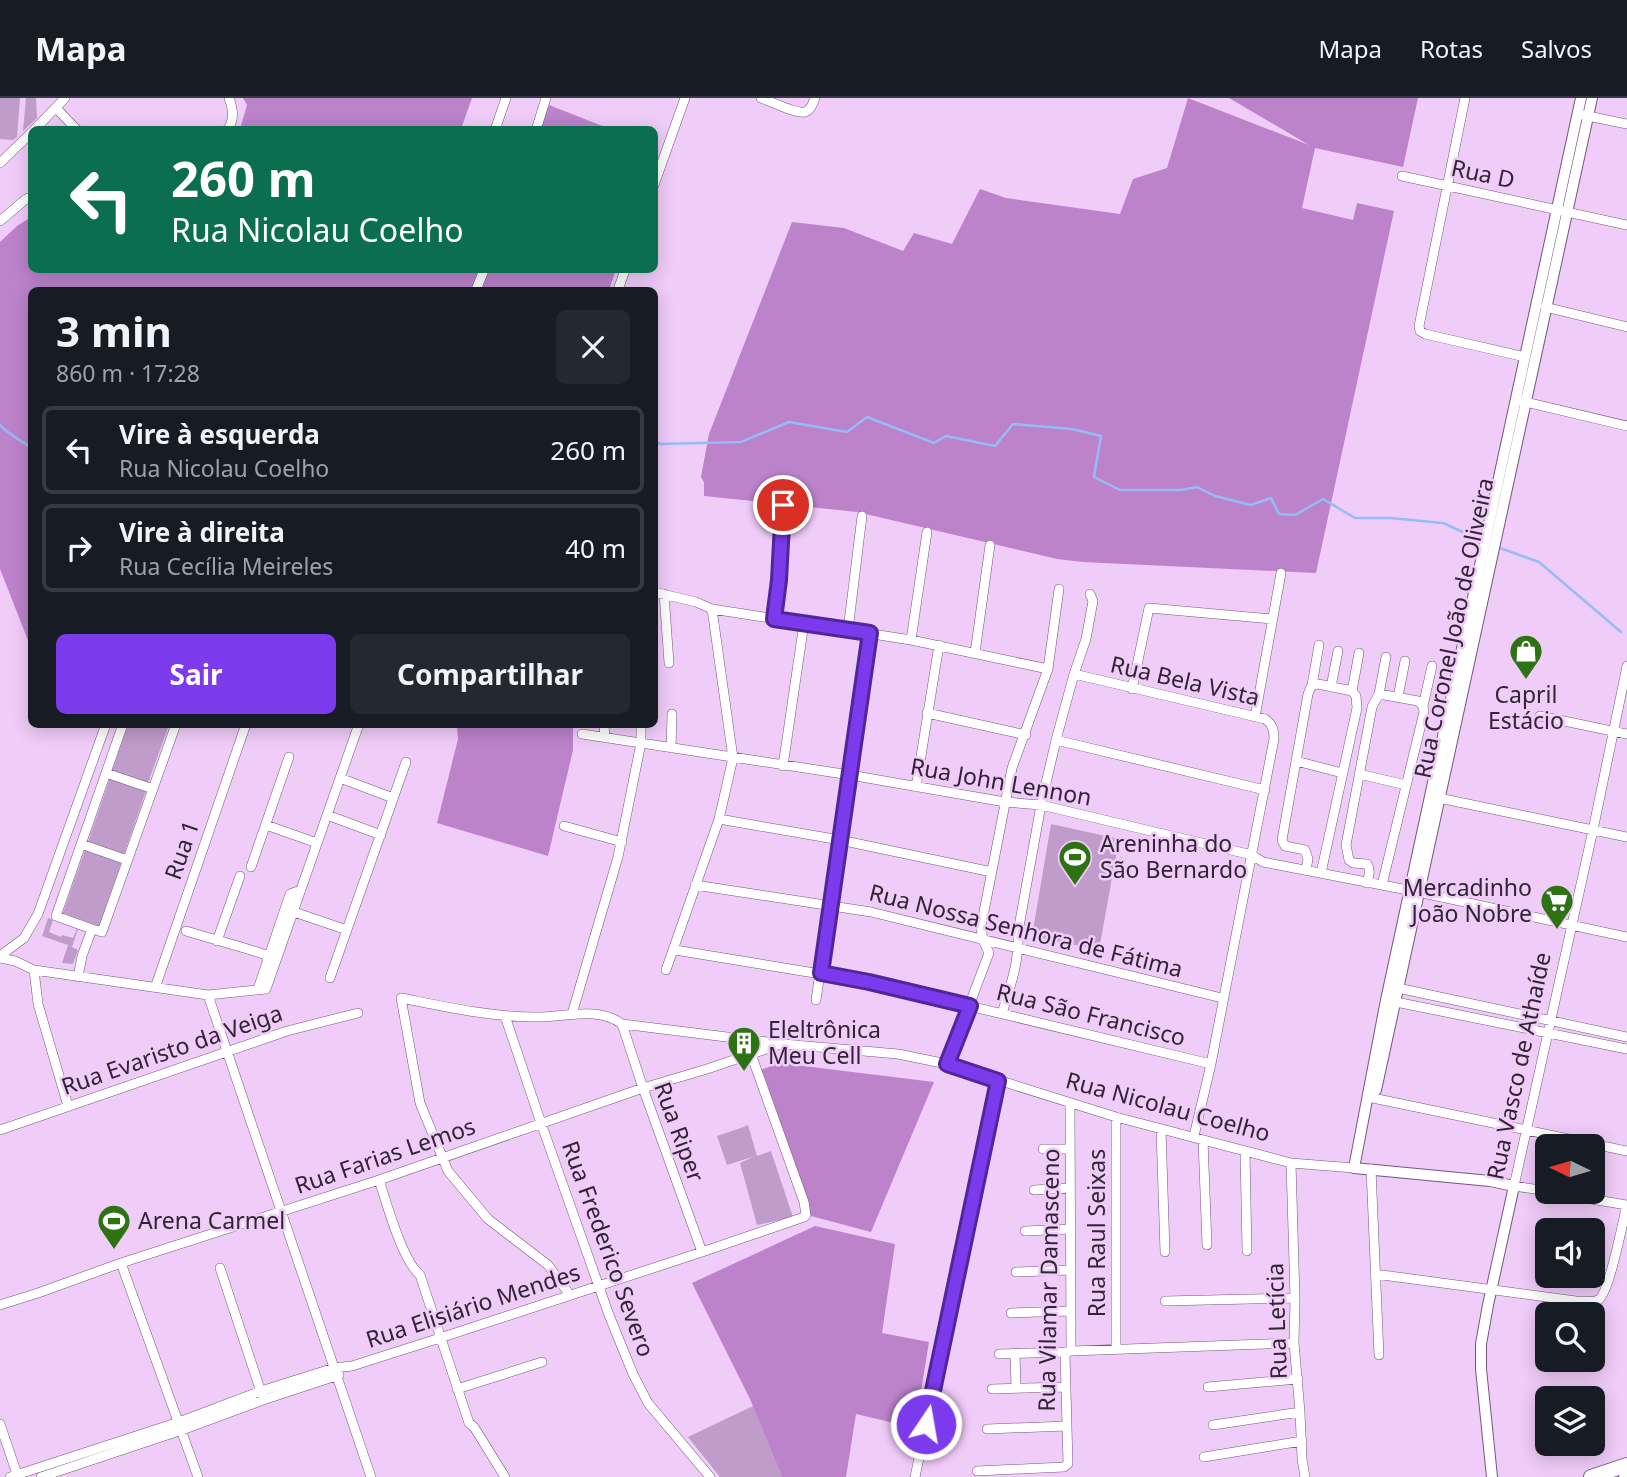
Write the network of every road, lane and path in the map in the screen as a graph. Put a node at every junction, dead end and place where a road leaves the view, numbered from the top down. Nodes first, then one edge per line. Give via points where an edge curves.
1 (65, 98) edge
2 (229, 98) edge
3 (506, 98) edge
4 (546, 98) edge
5 (685, 98) edge
6 (761, 98) edge
7 (815, 98) edge
8 (1465, 98) edge
9 (1581, 98) edge
10 (1592, 98) edge
11 (55, 108) junction
12 (1583, 115) junction
13 (1627, 124) edge
14 (38, 126) edge
15 (73, 126) edge
16 (229, 126) edge
17 (496, 126) edge
18 (537, 126) edge
19 (28, 136) edge
20 (0, 163) edge
21 (658, 174) edge
22 (1402, 176) dead end
23 (1447, 186) junction
24 (28, 198) edge
25 (1561, 211) junction
26 (0, 220) edge
27 (1627, 225) edge
28 (1545, 307) junction
29 (1627, 327) edge
30 (1525, 357) junction
31 (1520, 401) junction
32 (1627, 426) edge
33 (783, 505) dead end
34 (862, 516) dead end
35 (927, 533) dead end
36 (990, 545) dead end
37 (1281, 573) dead end
38 (1059, 589) dead end
39 (659, 593) edge
40 (1090, 594) dead end
41 (712, 609) junction
42 (774, 619) junction
43 (1273, 619) junction
44 (804, 623) junction
45 (848, 630) junction
46 (870, 633) junction
47 (911, 640) junction
48 (939, 645) junction
49 (1319, 645) dead end
50 (1338, 651) dead end
51 (975, 653) junction
52 (1359, 653) dead end
53 (1386, 657) dead end
54 (1405, 661) dead end
55 (668, 663) dead end
56 (1432, 666) dead end
57 (1627, 666) edge
58 (1048, 669) junction
59 (1074, 674) junction
60 (1312, 685) junction
61 (1331, 687) junction
62 (1132, 689) junction
63 (1352, 691) junction
64 (1379, 694) junction
65 (1398, 697) junction
66 (1423, 706) junction
67 (927, 713) junction
68 (672, 714) dead end
69 (1540, 716) dead end
70 (1255, 717) junction
71 (105, 728) edge
72 (122, 728) edge
73 (175, 728) edge
74 (245, 728) edge
75 (358, 728) edge
76 (604, 728) edge
77 (641, 728) edge
78 (1613, 731) junction
79 (582, 734) dead end
80 (1627, 734) edge
81 (1026, 735) junction
82 (605, 737) junction
83 (1056, 740) junction
84 (641, 743) junction
85 (671, 748) junction
86 (289, 757) dead end
87 (733, 758) junction
88 (1296, 761) junction
89 (406, 762) dead end
90 (783, 766) junction
91 (106, 773) junction
92 (1342, 773) junction
93 (1359, 774) junction
94 (850, 775) junction
95 (340, 778) junction
96 (1406, 785) junction
97 (916, 788) junction
98 (153, 789) junction
99 (1265, 790) junction
100 (393, 798) junction
101 (1439, 798) junction
102 (1005, 802) junction
103 (1041, 805) junction
104 (327, 815) junction
105 (719, 819) junction
106 (265, 825) junction
107 (564, 826) dead end
108 (1593, 830) junction
109 (381, 835) junction
110 (1627, 837) edge
111 (840, 840) junction
112 (622, 842) junction
113 (317, 843) junction
114 (82, 844) junction
115 (1252, 855) junction
116 (127, 860) junction
117 (251, 867) dead end
118 (1306, 870) junction
119 (992, 872) junction
120 (1321, 873) junction
121 (240, 876) dead end
122 (1367, 883) junction
123 (695, 885) junction
124 (1382, 885) junction
125 (301, 890) junction
126 (1414, 892) junction
127 (830, 905) junction
128 (294, 912) junction
129 (1572, 925) junction
130 (92, 929) junction
131 (347, 930) junction
132 (186, 931) dead end
133 (1627, 937) edge
134 (984, 940) junction
135 (218, 941) junction
136 (1019, 948) junction
137 (675, 950) junction
138 (0, 957) edge
139 (273, 957) junction
140 (34, 970) junction
141 (666, 970) dead end
142 (821, 973) junction
143 (78, 978) junction
144 (330, 978) dead end
145 (1393, 987) junction
146 (155, 988) junction
147 (208, 995) junction
148 (1222, 998) junction
149 (816, 1000) dead end
150 (1390, 1000) junction
151 (970, 1006) junction
152 (358, 1013) dead end
153 (572, 1014) junction
154 (1002, 1014) junction
155 (505, 1016) junction
156 (1551, 1020) junction
157 (622, 1024) junction
158 (1547, 1032) junction
159 (1627, 1037) edge
160 (783, 1044) junction
161 (1627, 1049) edge
162 (226, 1051) junction
163 (751, 1054) junction
164 (947, 1064) junction
165 (1211, 1064) junction
166 (998, 1081) junction
167 (643, 1088) junction
168 (1371, 1098) junction
169 (1070, 1102) junction
170 (68, 1106) junction
171 (1116, 1117) junction
172 (541, 1123) junction
173 (1161, 1129) junction
174 (0, 1130) edge
175 (1527, 1130) junction
176 (1198, 1138) junction
177 (1043, 1149) dead end
178 (1070, 1149) junction
179 (1245, 1151) junction
180 (1627, 1151) edge
181 (441, 1157) junction
182 (1291, 1163) junction
183 (1362, 1168) junction
184 (379, 1180) junction
185 (1514, 1186) junction
186 (1070, 1188) junction
187 (1034, 1190) dead end
188 (1535, 1190) edge
189 (1605, 1201) edge
190 (1627, 1205) edge
191 (281, 1212) junction
192 (1070, 1229) junction
193 (1025, 1231) dead end
194 (1207, 1245) dead end
195 (1247, 1251) dead end
196 (702, 1252) junction
197 (1165, 1252) dead end
198 (121, 1263) junction
199 (220, 1268) dead end
200 (1071, 1270) junction
201 (1016, 1272) dead end
202 (1375, 1274) junction
203 (599, 1286) junction
204 (1492, 1290) junction
205 (570, 1295) junction
206 (1295, 1298) junction
207 (1165, 1301) dead end
208 (0, 1306) edge
209 (1071, 1311) junction
210 (1012, 1313) dead end
211 (440, 1338) junction
212 (1294, 1343) junction
213 (1116, 1349) junction
214 (1068, 1352) junction
215 (1015, 1353) junction
216 (999, 1354) dead end
217 (1379, 1355) dead end
218 (542, 1362) dead end
219 (335, 1372) junction
220 (1298, 1379) junction
221 (1066, 1387) junction
222 (1208, 1387) dead end
223 (1016, 1388) junction
224 (457, 1389) junction
225 (992, 1389) dead end
226 (262, 1395) junction
227 (1300, 1412) junction
228 (0, 1424) edge
229 (1213, 1425) dead end
230 (180, 1426) junction
231 (1067, 1426) junction
232 (987, 1429) dead end
233 (1302, 1441) junction
234 (104, 1451) junction
235 (1204, 1457) dead end
236 (1627, 1465) edge
237 (977, 1471) dead end
238 (15, 1476) edge
239 (41, 1477) edge
240 (198, 1477) edge
241 (371, 1477) edge
242 (505, 1477) edge
243 (710, 1477) edge
244 (915, 1477) edge
245 (1305, 1477) edge
246 (1492, 1477) edge
247 (1591, 1477) edge

1 - 11 street
2 - 16 street via 233,115
3 - 17 street
4 - 18 street
5 - 21 street
6 - 7 street via 804,112
8 - 23 street
9 - 12 street, Rua Coronel João de Oliveira
10 - 12 street, Rua Coronel João de Oliveira
11 - 14 street
11 - 15 street
12 - 13 street
12 - 25 street, Rua Coronel João de Oliveira
19 - 20 street
22 - 23 street, Rua D
23 - 25 street, Rua D
23 - 30 street via 1420,331
24 - 26 street
25 - 27 street, Rua D
25 - 28 street, Rua Coronel João de Oliveira
25 - 30 street, Rua Coronel João de Oliveira
28 - 29 street
28 - 31 street, Rua Coronel João de Oliveira
30 - 31 street, Rua Coronel João de Oliveira
31 - 32 street
31 - 101 street, Rua Coronel João de Oliveira
31 - 126 street, Rua Coronel João de Oliveira
33 - 42 street
34 - 45 street
35 - 47 street
36 - 51 street
37 - 43 street
38 - 58 street
39 - 41 street
39 - 55 street
40 - 59 street via 1093,601 1086,639
41 - 42 street
41 - 87 street
42 - 44 street
43 - 62 street via 1149,608
43 - 70 street
44 - 45 street
44 - 90 street
45 - 46 street
46 - 47 street
46 - 94 street
47 - 48 street
48 - 51 street
48 - 67 street
49 - 60 street
50 - 61 street
51 - 58 street
52 - 63 street
53 - 64 street
54 - 65 street
56 - 66 street
57 - 78 street, Rua Vasco de Athaíde
58 - 81 street
59 - 62 street, Rua Bela Vista
59 - 83 street
60 - 61 street
60 - 88 street
61 - 63 street
62 - 70 street, Rua Bela Vista
63 - 92 street via 1357,708
64 - 65 street
64 - 93 street via 1372,707
65 - 66 street
66 - 96 street
67 - 81 street
67 - 97 street
68 - 85 street
69 - 78 street
70 - 99 street, Rua Bela Vista via 1269,721 1274,731
71 - 138 street via 38,914 24,939
72 - 91 street
73 - 98 street
74 - 146 street, Rua 1
75 - 95 street
76 - 82 street
77 - 84 street
78 - 80 street
78 - 108 street, Rua Vasco de Athaíde
79 - 82 street, Rua John Lennon
81 - 102 street
82 - 84 street, Rua John Lennon
83 - 99 street
83 - 103 street
84 - 85 street, Rua John Lennon
84 - 112 street
85 - 87 street, Rua John Lennon
86 - 106 street
87 - 90 street, Rua John Lennon
87 - 105 street
88 - 92 street
88 - 118 street via 1282,840 1285,846 1305,849
89 - 100 street
90 - 94 street, Rua John Lennon
91 - 98 street
91 - 114 street
92 - 120 street
93 - 96 street
93 - 122 street via 1346,845 1349,860 1369,867
94 - 97 street, Rua John Lennon
94 - 111 street
95 - 100 street
95 - 104 street
96 - 124 street
97 - 102 street, Rua John Lennon
98 - 116 street
99 - 115 street
100 - 109 street
101 - 108 street
101 - 126 street, Rua Coronel João de Oliveira
102 - 103 street, Rua John Lennon
102 - 119 street
103 - 115 street, Rua John Lennon
103 - 136 street
104 - 109 street
104 - 113 street
105 - 111 street
105 - 123 street
106 - 113 street
106 - 117 street
107 - 112 street
108 - 110 street
108 - 129 street, Rua Vasco de Athaíde
109 - 131 street
111 - 119 street
111 - 127 street
112 - 153 street
113 - 125 street
114 - 116 street
114 - 130 street via 56,916
115 - 118 street, Rua John Lennon via 1263,862
115 - 148 street
116 - 130 street via 102,932
118 - 120 street, Rua John Lennon
119 - 134 street via 981,927
120 - 122 street, Rua John Lennon
121 - 135 street
122 - 124 street, Rua John Lennon
123 - 127 street, Rua Nossa Senhora de Fátima
123 - 137 street
124 - 126 street, Rua John Lennon
125 - 128 street
125 - 139 street via 290,894
126 - 129 street, Rua John Lennon
126 - 145 street, Rua Coronel João de Oliveira
127 - 134 street, Rua Nossa Senhora de Fátima
127 - 142 street
128 - 131 street
128 - 139 street
129 - 133 street, Rua John Lennon
129 - 156 street, Rua Vasco de Athaíde
130 - 143 street
131 - 144 street
132 - 135 street
134 - 136 street, Rua Nossa Senhora de Fátima
134 - 151 street via 989,953
135 - 139 street
136 - 148 street, Rua Nossa Senhora de Fátima
136 - 154 street
137 - 141 street
137 - 142 street, Rua São Francisco
138 - 140 street
139 - 147 street via 262,989
140 - 143 street
140 - 170 street via 38,1004
142 - 149 street
142 - 151 street, Rua São Francisco
143 - 146 street
145 - 150 street, Rua Coronel João de Oliveira
145 - 156 street
146 - 147 street
147 - 162 street
148 - 165 street
150 - 158 street
150 - 168 street, Rua Coronel João de Oliveira
151 - 154 street, Rua São Francisco
151 - 164 street
152 - 162 street, Rua Evaristo da Veiga
153 - 155 street, Rua Nicolau Coelho
153 - 157 street, Rua Nicolau Coelho via 614,1017
154 - 165 street, Rua São Francisco
155 - 172 street, Rua Frederico Severo
155 - 181 street, Rua Nicolau Coelho via 401,998 420,1103
156 - 158 street, Rua Vasco de Athaíde
156 - 159 street
157 - 160 street, Rua Nicolau Coelho
157 - 167 street, Rua Riper
158 - 161 street
158 - 175 street, Rua Vasco de Athaíde
160 - 163 street, Rua Farias Lemos
160 - 164 street, Rua Nicolau Coelho via 898,1054
162 - 170 street, Rua Evaristo da Veiga
162 - 191 street
163 - 167 street, Rua Farias Lemos
163 - 196 street, Rua Elisiário Mendes via 806,1215
164 - 166 street, Rua Nicolau Coelho
165 - 176 street
166 - 169 street, Rua Nicolau Coelho
166 - 244 street
167 - 172 street, Rua Farias Lemos
167 - 196 street, Rua Riper
168 - 175 street
168 - 183 street, Rua Coronel João de Oliveira
169 - 171 street, Rua Nicolau Coelho
169 - 178 street, Rua Vilamar Damasceno
170 - 174 street, Rua Evaristo da Veiga
171 - 173 street, Rua Nicolau Coelho
171 - 213 street, Rua Raul Seixas
172 - 181 street, Rua Farias Lemos
172 - 203 street, Rua Frederico Severo
173 - 176 street, Rua Nicolau Coelho
173 - 197 street
175 - 180 street
175 - 185 street, Rua Vasco de Athaíde
176 - 179 street, Rua Nicolau Coelho
176 - 194 street
177 - 178 street
178 - 186 street, Rua Vilamar Damasceno
179 - 182 street, Rua Nicolau Coelho
179 - 195 street
181 - 184 street, Rua Farias Lemos
181 - 205 street via 447,1171 488,1219 548,1265
182 - 183 street, Rua Nicolau Coelho
182 - 206 street, Rua Letícia
183 - 185 street, Rua Nicolau Coelho
183 - 202 street, Rua Coronel João de Oliveira
184 - 191 street, Rua Farias Lemos
184 - 211 street via 398,1235 420,1275
185 - 188 street, Rua Nicolau Coelho
185 - 204 street, Rua Vasco de Athaíde
186 - 187 street
186 - 192 street, Rua Vilamar Damasceno
189 - 190 street, Rua Nicolau Coelho
190 - 204 street via 1602,1297 1576,1301
191 - 198 street, Rua Farias Lemos
191 - 219 street
192 - 193 street
192 - 200 street, Rua Vilamar Damasceno
196 - 203 street, Rua Elisiário Mendes
198 - 208 street, Rua Farias Lemos
198 - 230 street
199 - 226 street
200 - 201 street
200 - 209 street, Rua Vilamar Damasceno
202 - 204 street
202 - 217 street, Rua Coronel João de Oliveira
203 - 205 street, Rua Elisiário Mendes
203 - 243 street, Rua Frederico Severo via 648,1403
204 - 246 street, Rua Vasco de Athaíde via 1481,1343
205 - 211 street, Rua Elisiário Mendes
206 - 207 street
206 - 212 street, Rua Letícia
209 - 210 street
209 - 214 street, Rua Vilamar Damasceno
211 - 219 street, Rua Elisiário Mendes
211 - 224 street
212 - 213 street
212 - 220 street, Rua Letícia
213 - 214 street
214 - 215 street
214 - 221 street, Rua Vilamar Damasceno
215 - 216 street
215 - 223 street
218 - 224 street
219 - 226 street, Rua Elisiário Mendes
219 - 241 street
220 - 222 street
220 - 227 street, Rua Letícia
221 - 223 street
221 - 231 street, Rua Vilamar Damasceno
223 - 225 street
224 - 242 street via 469,1423
226 - 230 street, Rua Elisiário Mendes
227 - 229 street
227 - 233 street, Rua Letícia
228 - 238 street
230 - 234 street, Rua Elisiário Mendes
230 - 240 street
231 - 232 street
231 - 237 street, Rua Vilamar Damasceno via 1067,1465
233 - 235 street
233 - 245 street, Rua Letícia
234 - 238 street, Rua Elisiário Mendes
234 - 239 street, Rua Elisiário Mendes
236 - 247 main road

